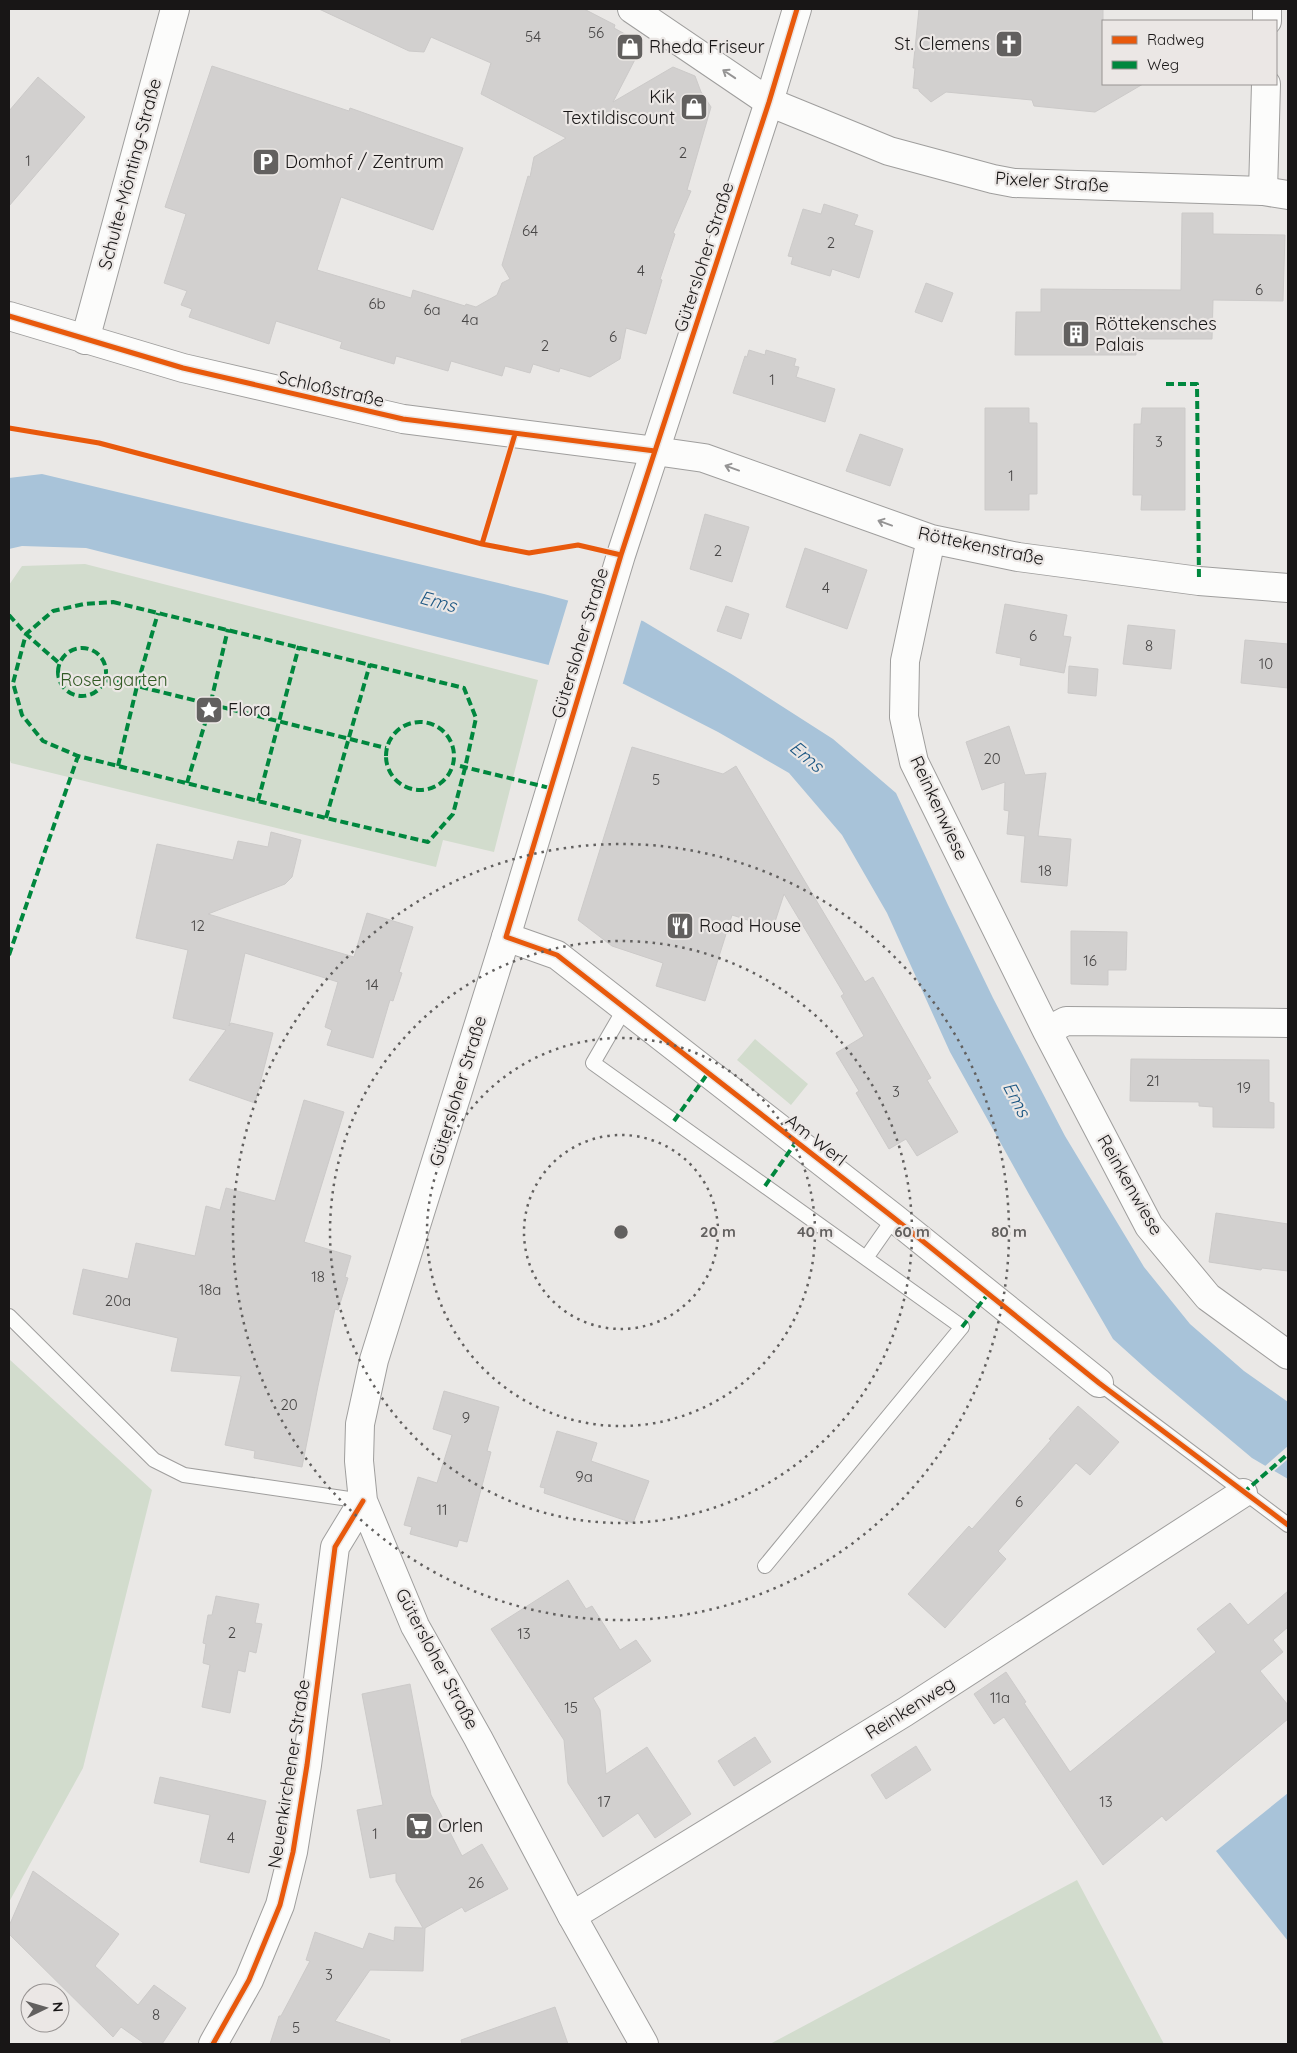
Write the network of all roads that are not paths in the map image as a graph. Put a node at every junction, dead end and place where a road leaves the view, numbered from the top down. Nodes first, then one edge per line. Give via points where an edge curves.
1 (175, 9) edge
2 (632, 9) edge
3 (797, 9) edge
4 (1266, 85) edge
5 (769, 102) junction
6 (1276, 193) edge
7 (9, 316) edge
8 (85, 340) junction
9 (655, 451) junction
10 (931, 539) junction
11 (1288, 588) edge
12 (506, 937) junction
13 (625, 1008) junction
14 (1288, 1023) edge
15 (1047, 1031) junction
16 (894, 1218) junction
17 (866, 1258) junction
18 (9, 1316) edge
19 (1288, 1355) edge
20 (1099, 1383) joint
21 (1244, 1493) junction
22 (363, 1501) junction
23 (1288, 1525) edge
24 (765, 1566) dead end
25 (572, 1916) junction
26 (213, 2044) edge
27 (644, 2044) edge

1 - 8 street, Schulte-Mönting-Straße
5 -> 2 street, Pixeler Straße
3 - 5 street, Gütersloher Straße
4 - 6 street
5 - 6 street, Pixeler Straße via 888,150 1014,183
5 - 9 street, Gütersloher Straße
7 - 8 street, Schloßstraße
8 - 9 street, Schloßstraße via 182,368 403,419
10 -> 9 street, Röttekenstraße via 704,458
9 - 12 street, Gütersloher Straße
10 - 11 street, Röttekenstraße via 1018,557 1199,581
10 - 15 street, Reinkenwiese via 905,661 904,717 914,762
12 - 13 street, Am Werl via 557,955
12 - 22 street, Gütersloher Straße via 374,1360 360,1424
13 - 16 street, Am Werl
13 - 17 lane via 593,1063
14 - 15 street via 1066,1021
15 - 19 street, Reinkenwiese via 1149,1226 1208,1297
16 - 17 lane
16 - 20 street, Am Werl
17 - 24 lane via 962,1327
18 - 22 lane via 154,1460 184,1475
20 - 21 lane
21 - 23 lane
21 - 25 street, Reinkenweg via 905,1712
22 - 25 street, Gütersloher Straße via 415,1626
22 - 26 street, Neuenkirchener Straße via 335,1547 294,1852 280,1905 249,1980
25 - 27 street, Gütersloher Straße

